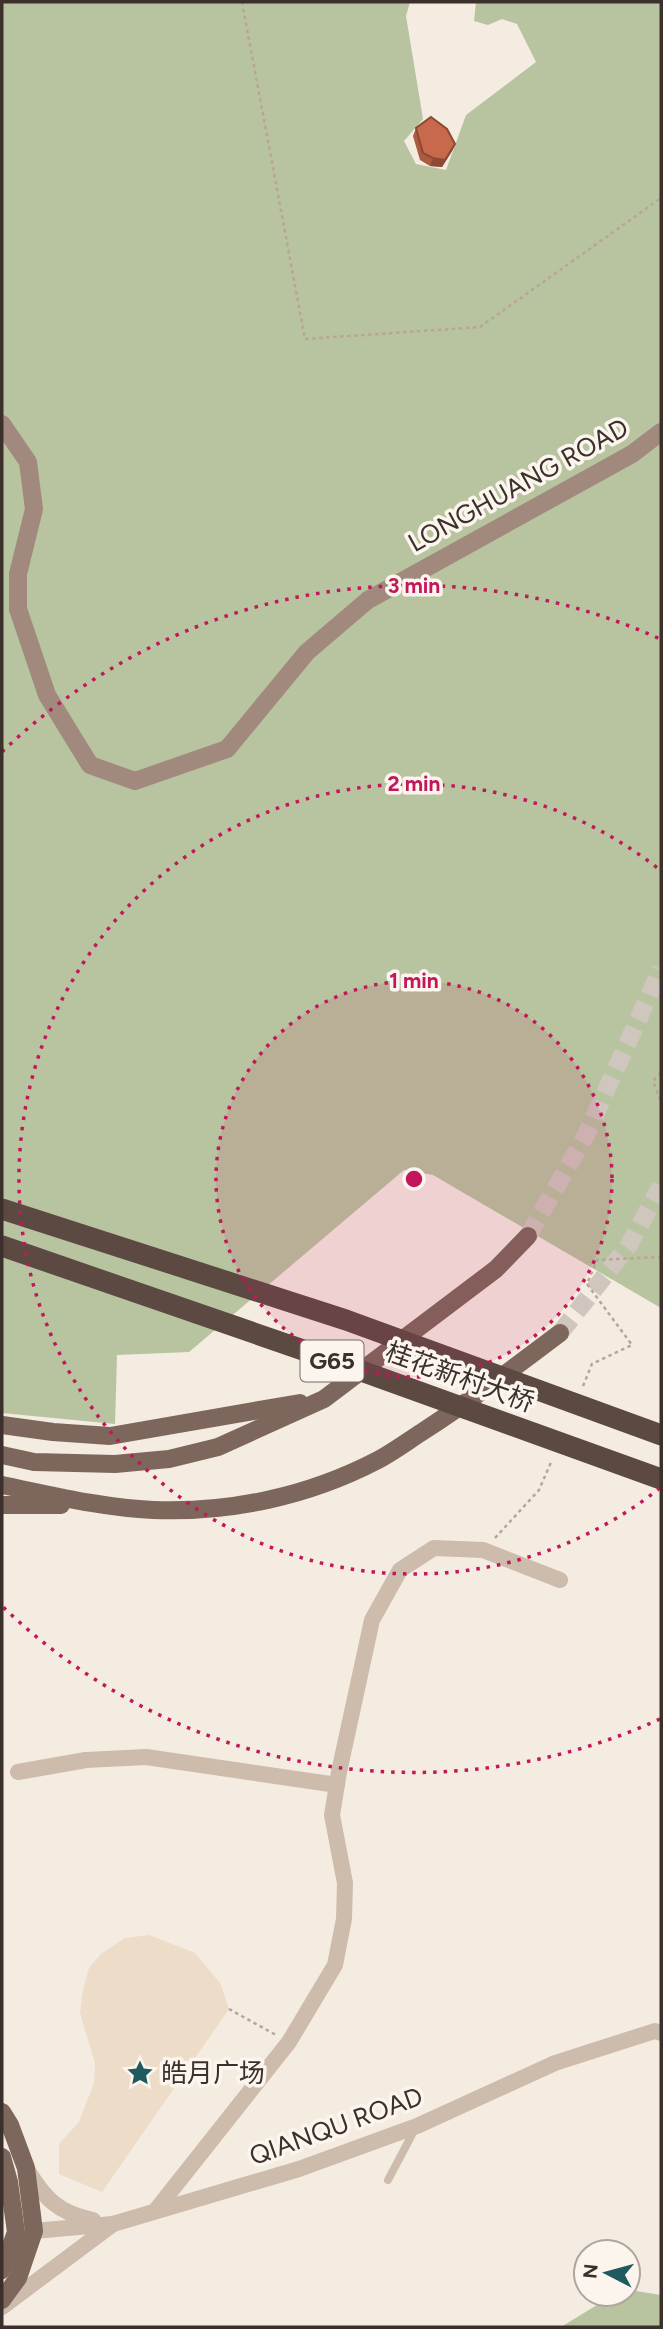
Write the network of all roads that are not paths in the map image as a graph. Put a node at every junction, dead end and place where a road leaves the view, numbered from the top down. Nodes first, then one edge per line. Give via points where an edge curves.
1 (2, 424) edge
2 (661, 432) edge
3 (2, 1209) edge
4 (528, 1236) tunnel mouth
5 (2, 1246) edge
6 (560, 1333) tunnel mouth
7 (324, 1399) junction
8 (2, 1425) edge
9 (661, 1435) edge
10 (2, 1455) edge
11 (661, 1479) edge
12 (2, 1485) edge
13 (2, 1505) edge
14 (111, 1505) junction
15 (560, 1580) dead end
16 (18, 1772) dead end
17 (337, 1785) junction
18 (661, 2033) edge
19 (2, 2112) edge
20 (417, 2126) junction
21 (2, 2157) edge
22 (26, 2168) junction
23 (388, 2180) dead end
24 (156, 2210) junction
25 (113, 2224) junction
26 (25, 2231) junction
27 (2, 2270) edge
28 (2, 2300) edge
29 (2, 2307) edge

1 - 2 main road, LONGHUANG ROAD via 28,462 34,509 18,574 18,609 47,695 90,765 135,781 227,749 307,652 368,600 632,454
3 - 9 highway, 桂花新村大桥 / G65, bridge via 345,1320
4 - 7 main road, bridge via 496,1269
5 - 11 highway, 桂花新村大桥 / G65, bridge
6 - 14 main road, bridge via 479,1395 391,1452 334,1481 229,1508 150,1510
7 - 8 main road via 110,1436
7 - 10 main road via 218,1447 169,1459 69,1464
12 - 14 main road
13 - 14 main road
15 - 17 street via 483,1550 434,1548 400,1570 372,1620
16 - 17 street via 86,1760 146,1757
17 - 24 street via 332,1815 345,1883 335,1965 289,2042
18 - 20 street, QIANQU ROAD via 655,2031 555,2063
19 - 22 main road
20 - 23 lane
20 - 24 street, QIANQU ROAD via 299,2169
21 - 26 main road
22 - 25 street via 41,2192 72,2216
22 - 26 main road
24 - 25 street, QIANQU ROAD
25 - 26 street, QIANQU ROAD
25 - 29 street
26 - 27 main road
26 - 28 main road via 18,2278

